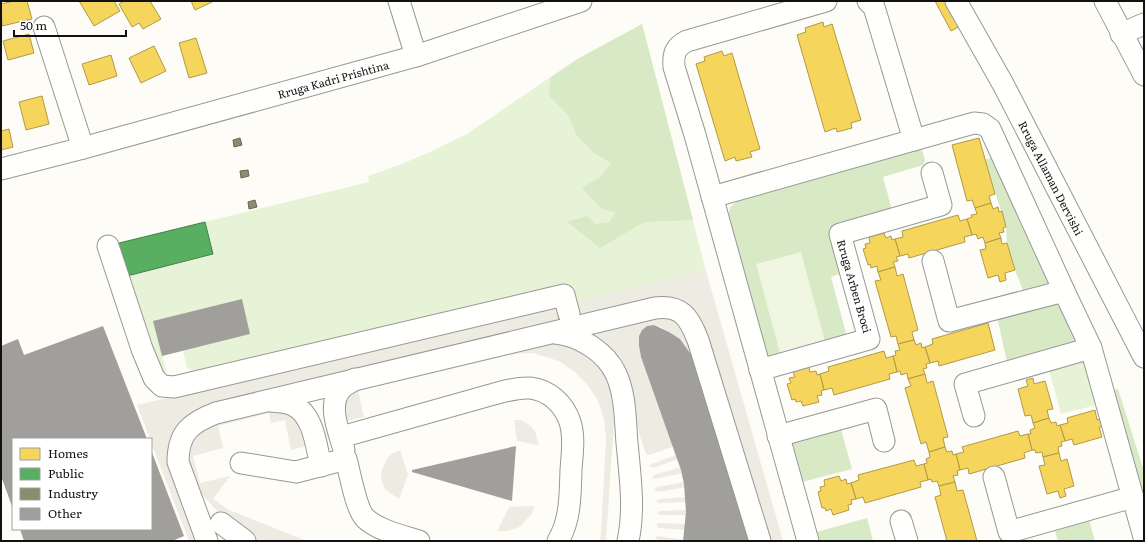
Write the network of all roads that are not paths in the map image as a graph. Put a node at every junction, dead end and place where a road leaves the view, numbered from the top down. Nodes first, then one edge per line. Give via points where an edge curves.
1 (399, 1) edge
2 (581, 1) edge
3 (826, 1) edge
4 (868, 1) edge
5 (956, 1) edge
6 (1105, 1) edge
7 (1144, 24) edge
8 (44, 27) dead end
9 (1121, 34) junction
10 (416, 56) junction
11 (1144, 75) edge
12 (914, 140) junction
13 (83, 148) junction
14 (1, 168) edge
15 (932, 173) dead end
16 (712, 197) junction
17 (108, 246) dead end
18 (933, 261) dead end
19 (1064, 291) junction
20 (569, 314) dead end
21 (552, 332) junction
22 (1091, 348) junction
23 (1144, 356) edge
24 (760, 370) junction
25 (355, 379) junction
26 (271, 400) junction
27 (974, 416) dead end
28 (778, 436) junction
29 (341, 437) junction
30 (884, 441) dead end
31 (346, 459) junction
32 (240, 462) dead end
33 (321, 466) junction
34 (994, 477) dead end
35 (1133, 497) junction
36 (901, 520) dead end
37 (221, 523) dead end
38 (1144, 537) edge
39 (207, 541) edge
40 (245, 541) edge
41 (419, 541) edge
42 (558, 541) edge
43 (628, 541) edge
44 (760, 541) edge
45 (808, 541) edge
46 (907, 541) edge

1 - 10 street
2 - 10 street, Rruga Kadri Prishtina
3 - 16 street via 687,41 675,50 674,67
4 - 12 street via 874,7
5 - 23 street, Rruga Allaman Dervishi via 1003,84
6 - 9 street
7 - 9 street
8 - 13 street
9 - 11 street
10 - 13 street, Rruga Kadri Prishtina
12 - 16 street
12 - 19 street via 974,123 983,124 990,129
13 - 14 street, Rruga Kadri Prishtina
15 - 24 street, Rruga Arben Broci via 941,205 840,234 869,340
16 - 24 street
17 - 20 street via 142,348 154,378 162,386 174,387 564,295
18 - 19 street via 949,321
19 - 22 street
21 - 25 street
21 - 43 street via 573,336 597,351 616,373 622,390 631,489 632,512
21 - 44 street via 655,308 667,307 678,310 686,317 698,340
22 - 27 street via 966,384
22 - 35 street
24 - 28 street
25 - 26 street
25 - 29 street via 343,387 335,405 334,413
26 - 33 street via 293,406 303,412 310,422
26 - 39 street via 203,418 187,429 181,439 178,462
28 - 30 street via 876,409
28 - 45 street
29 - 31 street
29 - 42 street via 517,389 531,388 546,393 564,410 570,422 572,438 570,506
31 - 33 street
31 - 41 street via 359,506 365,518 389,531
32 - 33 street via 296,472
34 - 35 street via 1009,532
35 - 38 street
36 - 46 street
37 - 40 street

